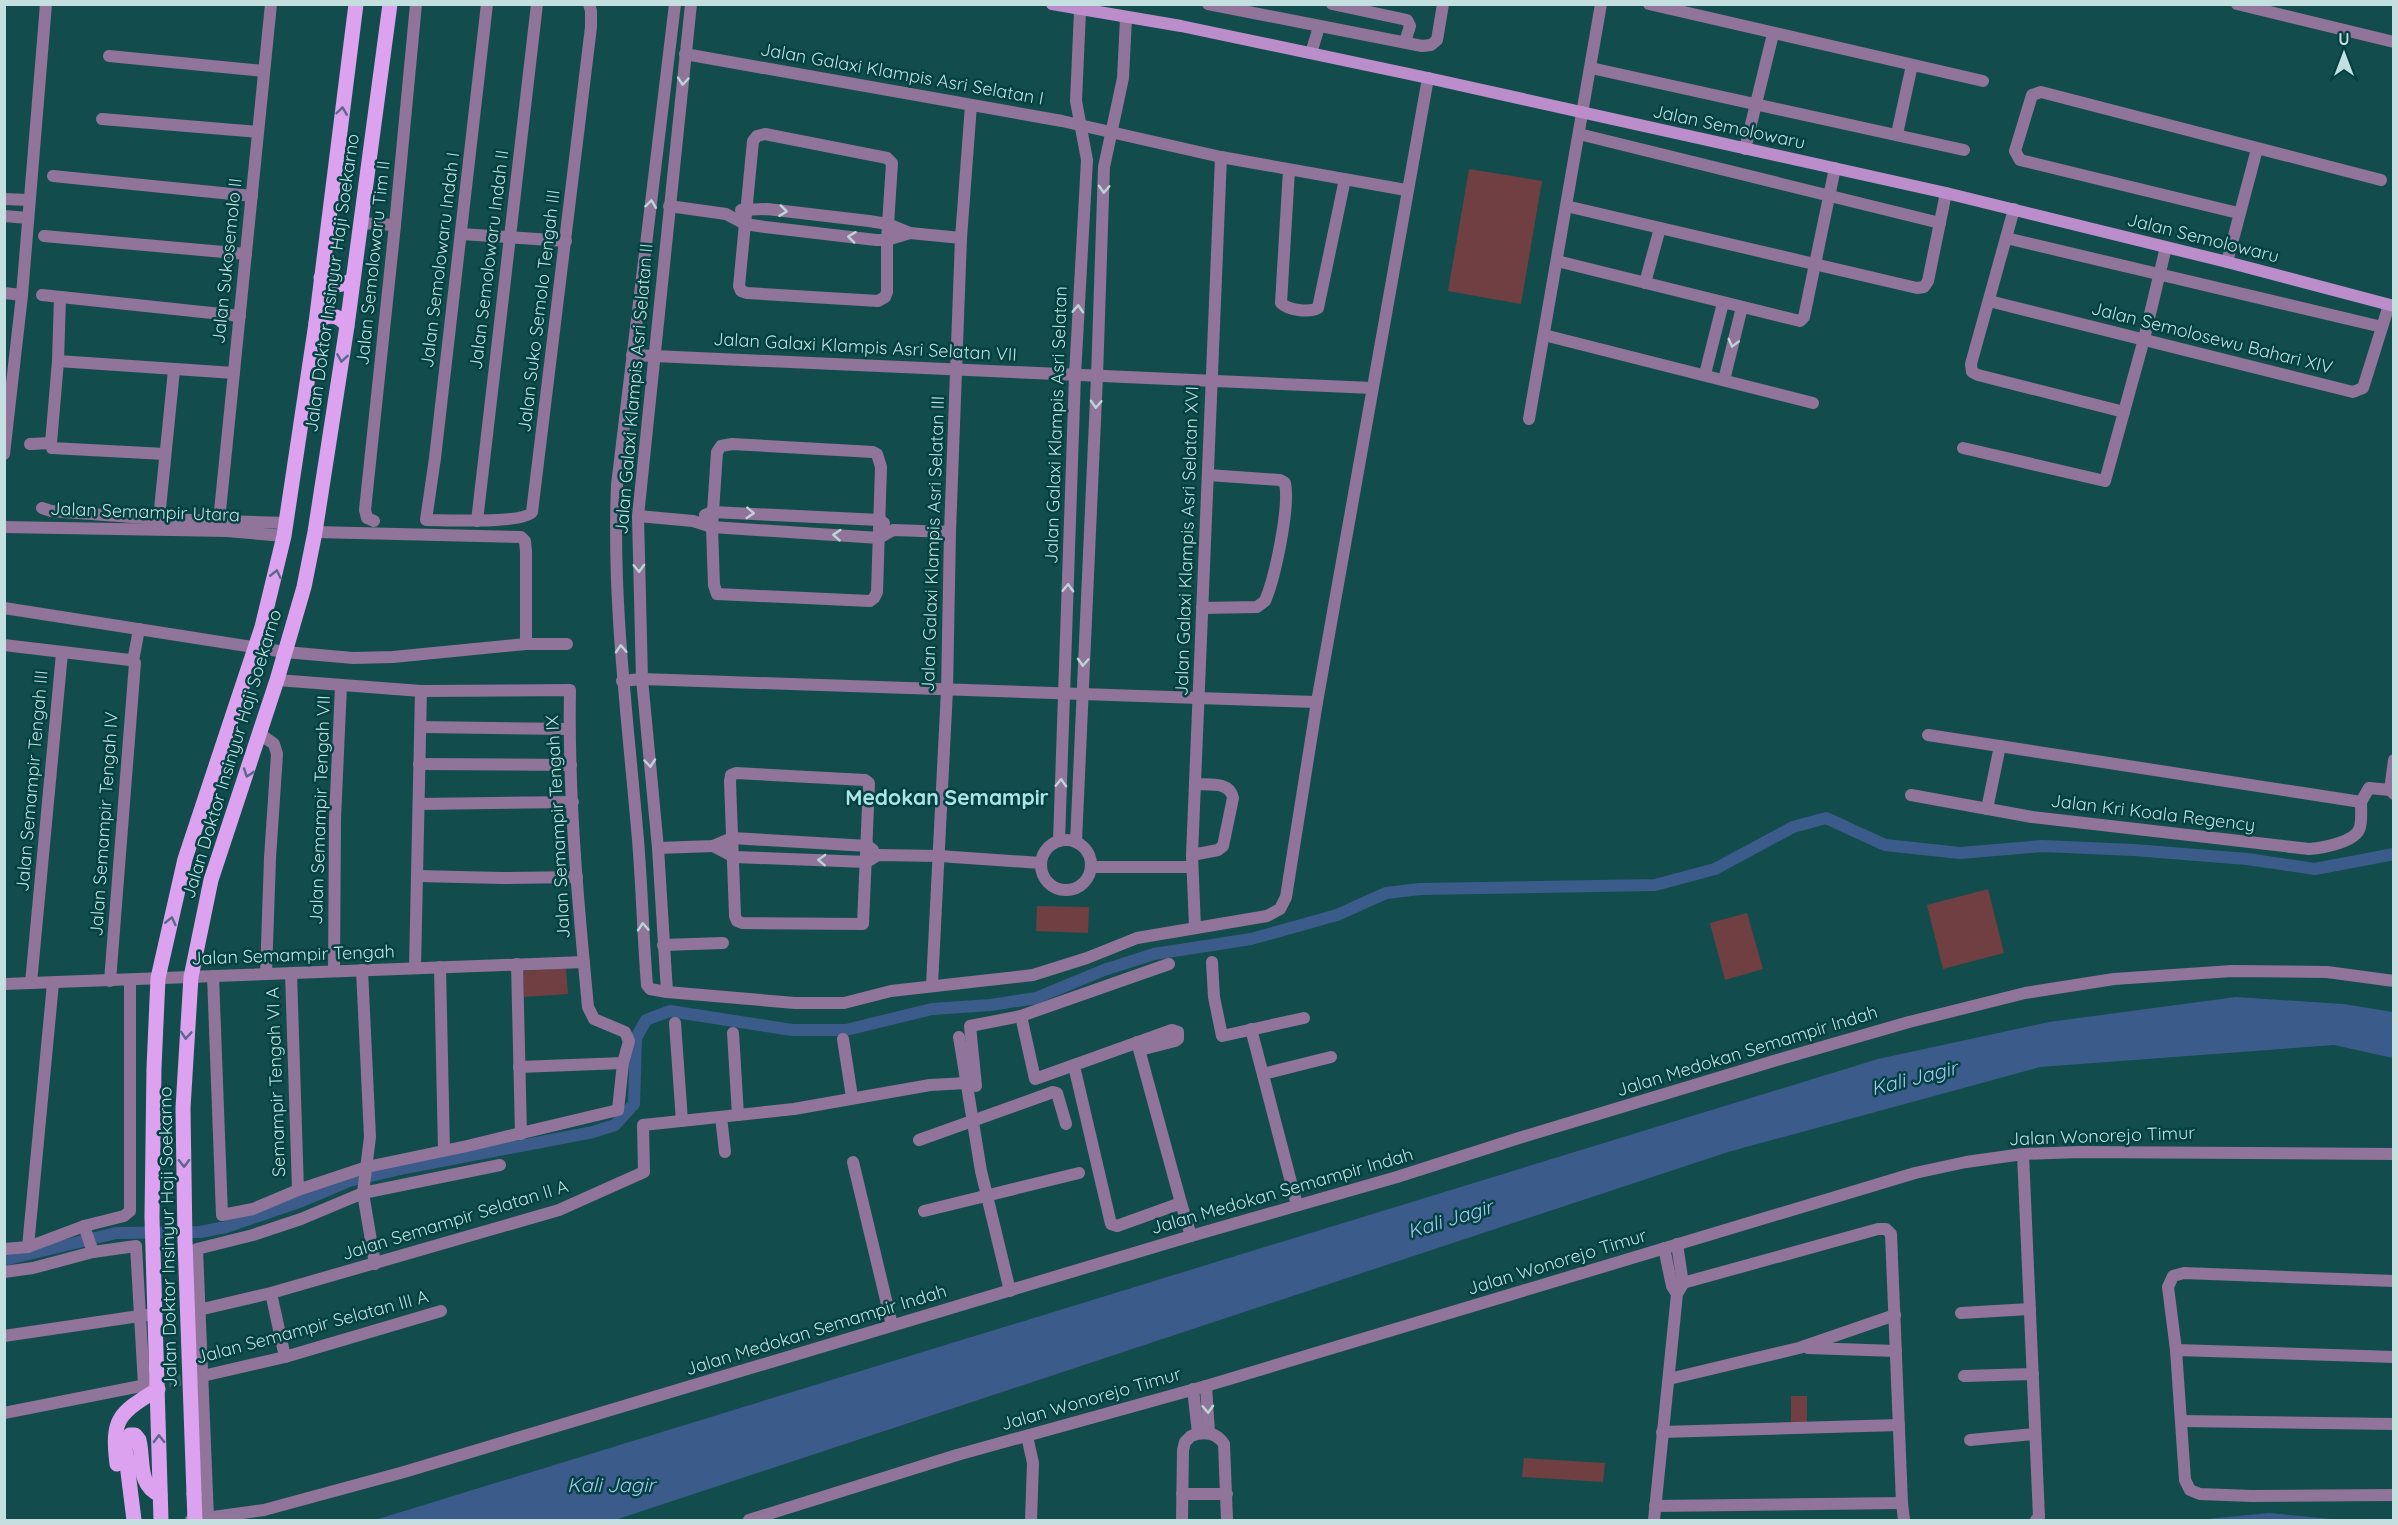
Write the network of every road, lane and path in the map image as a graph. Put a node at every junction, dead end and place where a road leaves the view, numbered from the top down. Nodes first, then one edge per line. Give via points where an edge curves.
1 (46, 4) edge
2 (271, 4) edge
3 (356, 4) edge
4 (390, 4) edge
5 (416, 4) edge
6 (488, 4) edge
7 (537, 4) edge
8 (589, 4) edge
9 (675, 4) edge
10 (691, 4) edge
11 (1052, 4) edge
12 (1208, 4) edge
13 (1332, 4) edge
14 (1443, 4) edge
15 (1601, 4) edge
16 (1649, 4) edge
17 (2237, 4) edge
18 (1080, 11) junction
19 (1126, 18) junction
20 (673, 21) junction
21 (688, 23) junction
22 (1773, 34) junction
23 (1315, 39) junction
24 (1406, 42) junction
25 (2394, 42) edge
26 (685, 54) junction
27 (109, 56) dead end
28 (1912, 65) junction
29 (1591, 68) junction
30 (264, 71) junction
31 (1428, 78) junction
32 (1983, 81) dead end
33 (1584, 102) junction
34 (1758, 103) junction
35 (971, 105) junction
36 (102, 119) dead end
37 (1080, 127) junction
38 (1112, 131) junction
39 (258, 132) junction
40 (1579, 134) junction
41 (1897, 134) junction
42 (1747, 140) junction
43 (2257, 148) junction
44 (1964, 150) dead end
45 (1221, 157) junction
46 (1835, 168) junction
47 (1289, 170) junction
48 (53, 176) dead end
49 (1345, 179) junction
50 (2381, 180) dead end
51 (1406, 190) junction
52 (1946, 193) junction
53 (1830, 194) junction
54 (252, 196) junction
55 (4, 199) edge
56 (29, 201) junction
57 (1566, 206) junction
58 (669, 207) junction
59 (746, 208) junction
60 (2014, 209) junction
61 (2238, 213) junction
62 (726, 214) junction
63 (4, 216) edge
64 (28, 218) junction
65 (360, 223) junction
66 (1940, 223) junction
67 (745, 224) junction
68 (888, 224) junction
69 (395, 225) junction
70 (1659, 228) junction
71 (910, 233) junction
72 (461, 234) junction
73 (44, 236) dead end
74 (510, 237) junction
75 (961, 238) junction
76 (2006, 238) junction
77 (887, 240) junction
78 (566, 241) junction
79 (2166, 247) junction
80 (2229, 253) junction
81 (246, 254) junction
82 (1557, 261) junction
83 (1815, 265) junction
84 (2160, 275) junction
85 (321, 278) junction
86 (352, 279) junction
87 (1645, 283) junction
88 (4, 293) edge
89 (22, 295) junction
90 (42, 295) dead end
91 (60, 297) junction
92 (1989, 301) junction
93 (1723, 303) junction
94 (2392, 305) edge
95 (1742, 307) junction
96 (240, 316) junction
97 (316, 322) junction
98 (347, 326) junction
99 (2382, 327) junction
100 (1544, 335) junction
101 (2144, 339) junction
102 (632, 355) junction
103 (653, 356) junction
104 (58, 361) junction
105 (956, 369) junction
106 (174, 370) junction
107 (234, 373) junction
108 (1075, 375) junction
109 (1705, 375) junction
110 (1097, 376) junction
111 (9, 379) edge
112 (1724, 380) junction
113 (1211, 382) junction
114 (1372, 388) junction
115 (1814, 403) dead end
116 (2124, 412) junction
117 (1529, 419) dead end
118 (51, 443) junction
119 (30, 444) dead end
120 (1963, 448) dead end
121 (4, 454) edge
122 (165, 454) junction
123 (1208, 476) junction
124 (42, 508) dead end
125 (712, 512) junction
126 (638, 516) junction
127 (159, 519) junction
128 (426, 520) joint
129 (477, 520) junction
130 (693, 520) junction
131 (879, 520) junction
132 (219, 521) junction
133 (374, 521) dead end
134 (4, 527) edge
135 (712, 527) junction
136 (286, 529) junction
137 (893, 530) junction
138 (315, 532) junction
139 (950, 532) junction
140 (879, 538) junction
141 (4, 608) edge
142 (1202, 608) junction
143 (138, 629) junction
144 (526, 644) junction
145 (567, 644) dead end
146 (4, 645) edge
147 (256, 648) junction
148 (285, 652) junction
149 (62, 653) junction
150 (134, 665) junction
151 (642, 679) junction
152 (277, 680) junction
153 (622, 681) junction
154 (341, 686) junction
155 (947, 690) junction
156 (421, 691) junction
157 (1064, 693) junction
158 (1081, 695) junction
159 (1198, 699) junction
160 (1317, 702) junction
161 (420, 727) junction
162 (569, 729) junction
163 (260, 734) junction
164 (1928, 735) dead end
165 (2000, 746) junction
166 (2394, 760) edge
167 (419, 764) junction
168 (571, 765) junction
169 (1195, 784) junction
170 (2392, 792) edge
171 (1911, 795) dead end
172 (573, 801) junction
173 (2361, 802) junction
174 (419, 804) junction
175 (1987, 809) junction
176 (732, 838) junction
177 (1059, 841) junction
178 (1076, 842) junction
179 (713, 846) junction
180 (868, 846) junction
181 (658, 848) junction
182 (878, 855) junction
183 (939, 856) junction
184 (734, 857) junction
185 (1192, 861) junction
186 (867, 862) junction
187 (1041, 863) junction
188 (1091, 867) junction
189 (417, 876) junction
190 (577, 877) junction
191 (1195, 927) junction
192 (723, 943) dead end
193 (663, 945) junction
194 (584, 962) junction
195 (1212, 962) dead end
196 (517, 964) junction
197 (1169, 964) dead end
198 (440, 967) junction
199 (415, 968) junction
200 (362, 970) junction
201 (334, 971) junction
202 (291, 973) junction
203 (266, 974) junction
204 (213, 976) junction
205 (191, 977) junction
206 (158, 978) junction
207 (130, 980) junction
208 (110, 981) junction
209 (2394, 981) edge
210 (31, 983) junction
211 (53, 983) junction
212 (4, 984) edge
213 (932, 985) junction
214 (667, 992) junction
215 (1021, 1016) junction
216 (1304, 1018) dead end
217 (675, 1023) dead end
218 (1251, 1029) junction
219 (1178, 1032) dead end
220 (733, 1033) dead end
221 (960, 1037) dead end
222 (843, 1039) dead end
223 (1138, 1046) junction
224 (1331, 1058) dead end
225 (623, 1064) junction
226 (1074, 1066) junction
227 (519, 1067) junction
228 (1263, 1074) junction
229 (972, 1084) junction
230 (852, 1097) junction
231 (738, 1115) junction
232 (721, 1117) junction
233 (682, 1121) junction
234 (972, 1122) junction
235 (1066, 1124) dead end
236 (521, 1134) junction
237 (919, 1140) dead end
238 (444, 1150) junction
239 (725, 1152) dead end
240 (2023, 1154) junction
241 (2394, 1154) edge
242 (853, 1162) dead end
243 (500, 1165) dead end
244 (366, 1168) junction
245 (1079, 1173) dead end
246 (298, 1190) junction
247 (363, 1190) junction
248 (987, 1196) junction
249 (1181, 1203) junction
250 (1297, 1205) junction
251 (924, 1211) dead end
252 (84, 1227) junction
253 (1191, 1236) junction
254 (1677, 1244) junction
255 (28, 1247) junction
256 (1664, 1248) junction
257 (4, 1249) edge
258 (92, 1250) junction
259 (375, 1264) junction
260 (4, 1272) edge
261 (2394, 1281) edge
262 (1677, 1288) junction
263 (1010, 1291) junction
264 (271, 1293) junction
265 (2030, 1309) junction
266 (441, 1311) dead end
267 (194, 1312) junction
268 (1960, 1313) dead end
269 (1895, 1315) junction
270 (144, 1316) junction
271 (892, 1325) junction
272 (4, 1336) edge
273 (1799, 1348) junction
274 (2176, 1350) junction
275 (1896, 1351) junction
276 (285, 1357) junction
277 (2394, 1357) edge
278 (2033, 1374) junction
279 (1964, 1376) dead end
280 (197, 1378) junction
281 (1669, 1378) junction
282 (151, 1386) junction
283 (1206, 1386) junction
284 (1193, 1389) junction
285 (4, 1413) edge
286 (2182, 1421) junction
287 (2394, 1424) edge
288 (1899, 1425) junction
289 (1662, 1432) junction
290 (1203, 1433) junction
291 (2035, 1434) junction
292 (1027, 1436) junction
293 (1970, 1440) dead end
294 (1182, 1494) junction
295 (1227, 1494) junction
296 (2394, 1495) edge
297 (160, 1496) junction
298 (1902, 1503) junction
299 (1655, 1506) junction
300 (198, 1520) edge
301 (124, 1521) edge
302 (134, 1521) edge
303 (161, 1521) edge
304 (748, 1521) edge
305 (1031, 1521) edge
306 (1182, 1521) edge
307 (1227, 1521) edge
308 (1654, 1521) edge
309 (1904, 1521) edge
310 (2036, 1521) edge

1 - 56 street
2 - 30 street, Jalan Sukosemolo II
85 -> 3 main road, Jalan Doktor Insinyur Haji Soekarno
4 - 65 main road, Jalan Doktor Insinyur Haji Soekarno
5 - 69 street, Jalan Semolowaru Tim II
6 - 72 street, Jalan Semolowaru Indah I
7 - 74 street, Jalan Semolowaru Indah II
8 - 78 street, Jalan Suko Semolo Tengah III via 591,27
9 - 20 street, Jalan Galaxi Klampis Asri Selatan II
10 - 21 street, Jalan Galaxi Klampis Asri Selatan II
11 - 18 main road, Jalan Semolowaru
12 - 23 street
13 - 24 street via 1407,20 1410,26
14 - 24 street via 1439,36 1434,43 1422,46
15 - 29 street
16 - 22 street
17 - 25 street
18 - 19 main road, Jalan Semolowaru
18 - 37 street, Jalan Galaxi Klampis Asri Selatan via 1076,101
19 - 23 main road, Jalan Semolowaru
19 - 38 street, Jalan Galaxi Klampis Asri Selatan via 1123,78
20 - 21 street
102 -> 20 street, Jalan Galaxi Klampis Asri Selatan II
21 - 26 street, Jalan Galaxi Klampis Asri Selatan II
22 - 28 street
22 - 34 street
23 - 24 street
23 - 31 main road, Jalan Semolowaru
26 - 35 street, Jalan Galaxi Klampis Asri Selatan I
26 -> 58 street, Jalan Galaxi Klampis Asri Selatan II
27 - 30 street
28 - 32 street
28 - 41 street
29 - 33 street
29 - 34 street
30 - 39 street, Jalan Sukosemolo II
31 - 33 main road, Jalan Semolowaru
31 - 51 street
33 - 40 street
33 - 42 main road, Jalan Semolowaru
34 - 41 street
34 - 42 street
35 - 37 street, Jalan Galaxi Klampis Asri Selatan I
35 - 75 street, Jalan Galaxi Klampis Asri Selatan III
36 - 39 street
37 - 38 street, Jalan Galaxi Klampis Asri Selatan I
108 -> 37 street, Jalan Galaxi Klampis Asri Selatan via 1087,160
38 - 45 street, Jalan Galaxi Klampis Asri Selatan I
38 -> 110 street, Jalan Galaxi Klampis Asri Selatan via 1104,167
39 - 54 street, Jalan Sukosemolo II
40 - 53 street
40 - 57 street
41 - 44 street
42 - 46 main road, Jalan Semolowaru
43 - 50 street
43 - 61 street
43 - 61 street via 2038,92 2032,95 2015,151 2020,160
45 - 47 street, Jalan Galaxi Klampis Asri Selatan I
45 - 113 street, Jalan Galaxi Klampis Asri Selatan XVI
46 - 52 main road, Jalan Semolowaru
46 - 53 street
47 - 49 street, Jalan Galaxi Klampis Asri Selatan I
47 - 49 street via 1281,303 1286,308 1310,311 1319,306
48 - 54 street
49 - 51 street, Jalan Galaxi Klampis Asri Selatan I
51 - 114 street
52 - 60 main road, Jalan Semolowaru
52 - 66 street
53 - 66 street
53 - 83 street
54 - 81 street, Jalan Sukosemolo II
55 - 56 street
56 - 64 street
57 - 70 street
57 - 82 street
58 - 62 street
58 - 103 street, Jalan Galaxi Klampis Asri Selatan II
59 - 62 street
59 - 67 street
59 -> 68 street
59 - 68 street via 753,141 765,134 887,158 892,164
60 - 76 street
60 - 79 main road, Jalan Semolowaru
61 - 80 street
62 - 67 street
63 - 64 street
64 - 89 street
65 - 69 street
65 - 86 main road, Jalan Doktor Insinyur Haji Soekarno
66 - 83 street via 1928,281 1921,288
77 -> 67 street
67 - 77 street via 739,286 747,293 882,300 888,292
68 - 71 street
68 - 77 street
69 - 133 street, Jalan Semolowaru Tim II via 365,510 367,518
70 - 83 street
70 - 87 street
71 - 75 street
71 - 77 street
72 - 74 street
72 - 128 street, Jalan Semolowaru Indah I
73 - 81 street
74 - 78 street
74 - 129 street, Jalan Semolowaru Indah II
75 - 105 street, Jalan Galaxi Klampis Asri Selatan III
76 - 84 street
76 - 92 street
78 - 129 street, Jalan Suko Semolo Tengah III via 532,512 525,518
79 - 80 main road, Jalan Semolowaru
79 - 84 street
80 - 94 main road, Jalan Semolowaru
81 - 96 street, Jalan Sukosemolo II
82 - 87 street
82 - 100 street
83 - 95 street via 1801,320
84 - 99 street
84 - 101 street
85 - 86 main road via 336,286
85 - 97 main road, Jalan Doktor Insinyur Haji Soekarno
86 - 98 main road, Jalan Doktor Insinyur Haji Soekarno
87 - 93 street
88 - 89 street
89 - 111 street
90 - 91 street
91 - 96 street
91 - 104 street
92 - 101 street, Jalan Semolosewu Bahari XIV
92 - 116 street via 1972,372
93 - 95 street
93 - 109 street
94 - 99 street
95 -> 112 street
96 - 107 street, Jalan Sukosemolo II
97 - 98 main road via 332,315
97 - 136 main road, Jalan Doktor Insinyur Haji Soekarno
98 -> 138 main road, Jalan Doktor Insinyur Haji Soekarno
99 - 101 street, Jalan Semolosewu Bahari XIV via 2363,388 2353,392
100 - 109 street
100 - 117 street
101 - 116 street
102 - 103 street, Jalan Galaxi Klampis Asri Selatan VII
153 -> 102 street, Jalan Galaxi Klampis Asri Selatan II via 615,527
103 - 105 street, Jalan Galaxi Klampis Asri Selatan VII
103 - 126 street, Jalan Galaxi Klampis Asri Selatan II
104 - 106 street
104 - 118 street
105 - 108 street, Jalan Galaxi Klampis Asri Selatan VII
105 - 139 street, Jalan Galaxi Klampis Asri Selatan III
106 - 107 street
106 - 122 street
107 - 132 street, Jalan Sukosemolo II
108 - 110 street, Jalan Galaxi Klampis Asri Selatan VII
157 -> 108 street, Jalan Galaxi Klampis Asri Selatan
109 - 112 street
110 - 113 street, Jalan Galaxi Klampis Asri Selatan VII
110 -> 158 street, Jalan Galaxi Klampis Asri Selatan
111 - 121 street
112 - 115 street
113 - 114 street, Jalan Galaxi Klampis Asri Selatan VII
113 - 123 street, Jalan Galaxi Klampis Asri Selatan XVI
114 - 160 street
116 - 120 street via 2105,481
118 - 119 street
118 - 122 street via 56,450
122 - 127 street
123 - 142 street, Jalan Galaxi Klampis Asri Selatan XVI
123 - 142 street via 1280,480 1285,483 1286,493 1265,601 1257,607
124 - 127 street
125 - 130 street
125 -> 131 street
125 - 131 street via 717,452 721,446 732,444 873,452 881,467
125 - 135 street
126 - 130 street
126 -> 151 street, Jalan Galaxi Klampis Asri Selatan II
127 - 132 street
128 - 129 street, Jalan Suko Semolo Tengah III
130 - 135 street
131 - 137 street
131 - 140 street
132 - 136 street
134 - 136 street, Jalan Semampir Utara
140 -> 135 street
135 - 140 street via 714,590 724,595 870,601 877,592
147 -> 136 main road, Jalan Doktor Insinyur Haji Soekarno
137 - 139 street
137 - 140 street
138 - 144 street via 523,538
138 - 148 main road, Jalan Doktor Insinyur Haji Soekarno
139 - 155 street, Jalan Galaxi Klampis Asri Selatan III
141 - 143 street
142 - 159 street, Jalan Galaxi Klampis Asri Selatan XVI
143 - 147 street
143 - 150 street, Jalan Semampir Tengah IV
144 - 145 street
144 - 148 street via 393,657
146 - 149 street
147 - 148 street
206 -> 147 main road, Jalan Doktor Insinyur Haji Soekarno via 185,859
148 - 152 main road, Jalan Doktor Insinyur Haji Soekarno
149 - 150 street
149 - 210 street, Jalan Semampir Tengah III
150 - 208 street, Jalan Semampir Tengah IV
151 - 153 street
151 - 155 street
151 -> 181 street, Jalan Galaxi Klampis Asri Selatan II
152 - 154 street
152 - 163 main road, Jalan Doktor Insinyur Haji Soekarno
214 -> 153 street, Jalan Galaxi Klampis Asri Selatan II via 647,985
154 - 156 street
154 - 201 street, Jalan Semampir Tengah VII
155 - 157 street
155 - 183 street, Jalan Galaxi Klampis Asri Selatan III
156 - 161 street
156 - 162 street, Jalan Semampir Tengah IX via 570,690
157 - 158 street
177 -> 157 street, Jalan Galaxi Klampis Asri Selatan
158 - 159 street
158 - 178 street, Jalan Galaxi Klampis Asri Selatan
159 - 160 street
159 - 169 street, Jalan Galaxi Klampis Asri Selatan XVI
160 - 191 street via 1286,897 1280,909 1268,916
161 - 162 street
161 - 167 street
162 - 168 street, Jalan Semampir Tengah IX
163 - 203 street via 274,744 277,754
163 -> 205 main road, Jalan Doktor Insinyur Haji Soekarno via 211,880
164 - 165 street
165 - 173 street
165 - 175 street
166 - 170 street
167 - 168 street
167 - 174 street
168 - 172 street, Jalan Semampir Tengah IX
169 - 185 street, Jalan Galaxi Klampis Asri Selatan XVI
169 - 185 street via 1225,786 1233,798 1223,846
170 - 173 street via 2369,788
171 - 175 street, Jalan Kri Koala Regency
172 - 174 street
172 - 190 street, Jalan Semampir Tengah IX
173 - 175 street, Jalan Kri Koala Regency via 2360,827 2355,835 2324,848 2309,849
174 - 189 street
176 - 179 street
176 - 180 street
176 - 180 street via 731,775 865,780 870,788
176 - 184 street
177 - 178 street
177 - 187 street via 1047,850
178 - 188 street via 1087,852
179 - 181 street
179 - 184 street
180 - 182 street
180 - 186 street
181 - 193 street, Jalan Galaxi Klampis Asri Selatan II
182 - 183 street
182 - 186 street
183 - 187 street
183 - 213 street, Jalan Galaxi Klampis Asri Selatan III
186 -> 184 street
184 - 186 street via 735,916 742,923 863,924
185 - 188 street
185 - 191 street, Jalan Galaxi Klampis Asri Selatan XVI
187 - 188 street via 1050,884 1064,890 1085,881
189 - 190 street
189 - 199 street
190 - 194 street, Jalan Semampir Tengah IX
191 - 213 street via 1137,938 1033,975
192 - 193 street
193 - 214 street, Jalan Galaxi Klampis Asri Selatan II
194 - 196 street, Jalan Semampir Tengah
194 - 225 street, Jalan Semampir Tengah IX via 590,1015 628,1036
195 - 218 street via 1220,1033 1228,1036
196 - 198 street, Jalan Semampir Tengah
196 - 227 street
197 - 215 street
198 - 199 street, Jalan Semampir Tengah
198 - 238 street
199 - 200 street, Jalan Semampir Tengah
200 - 201 street, Jalan Semampir Tengah
200 - 244 street via 370,1137
201 - 202 street, Jalan Semampir Tengah
202 - 203 street, Jalan Semampir Tengah
202 - 246 street, Semampir Tengah VI A
203 - 204 street, Jalan Semampir Tengah
204 - 205 street, Jalan Semampir Tengah
204 - 246 street via 221,1215 254,1209
205 - 206 street, Jalan Semampir Tengah
205 -> 300 main road, Jalan Doktor Insinyur Haji Soekarno, bridge via 183,1108 184,1241
206 - 207 street, Jalan Semampir Tengah
206 - 282 main road, Jalan Doktor Insinyur Haji Soekarno
207 - 208 street, Jalan Semampir Tengah
207 - 252 street via 130,1210 124,1216
208 - 211 street, Jalan Semampir Tengah
209 - 250 street, Jalan Medokan Semampir Indah via 2327,972 2232,971 2114,979 2025,993 1777,1060
210 - 211 street, Jalan Semampir Tengah
210 - 212 street, Jalan Semampir Tengah
211 - 255 street
213 - 214 street via 834,1003
215 - 226 street via 1035,1079
215 - 229 street via 970,1026
216 - 218 street
217 - 233 street
218 - 228 street
219 - 223 street via 1172,1030
220 - 231 street
221 - 229 street
222 - 230 street
223 - 226 street
223 - 249 street
224 - 228 street
225 - 227 street
225 - 236 street via 618,1110
226 - 249 street via 1111,1224 1117,1226
227 - 236 street
228 - 250 street
229 - 230 street, Jalan Semampir Selatan II A via 930,1085
229 - 234 street
230 - 231 street, Jalan Semampir Selatan II A
231 - 232 street, Jalan Semampir Selatan II A
232 - 233 street, Jalan Semampir Selatan II A
232 - 239 street
233 - 259 street, Jalan Semampir Selatan II A via 643,1125 645,1167 640,1176 559,1210
234 - 235 street via 1055,1092
234 - 237 street
234 - 248 street
236 - 238 street
238 - 244 street
240 - 241 street, Jalan Wonorejo Timur
240 - 254 street, Jalan Wonorejo Timur via 1915,1173
240 - 265 street
242 - 271 street
243 - 247 street
244 - 246 street
244 - 247 street
245 - 248 street
247 - 259 street
247 - 267 street via 301,1219 200,1248 196,1254
248 - 251 street
248 - 263 street
249 - 253 street
250 - 253 street, Jalan Medokan Semampir Indah
252 - 255 street
252 - 258 street
253 - 263 street, Jalan Medokan Semampir Indah
254 - 256 street, Jalan Wonorejo Timur
254 - 262 street
255 - 257 street
256 - 262 street
256 - 283 street, Jalan Wonorejo Timur
258 - 260 street via 44,1266
258 - 270 street via 136,1246
259 - 264 street, Jalan Semampir Selatan II A
261 - 274 street via 2184,1273 2174,1276 2168,1287
262 - 269 street via 1878,1228 1891,1234
262 - 281 street
263 - 271 street, Jalan Medokan Semampir Indah
264 - 267 street, Jalan Semampir Selatan II A
264 - 276 street
265 - 268 street
265 - 278 street
266 - 276 street, Jalan Semampir Selatan III A
267 - 280 street
269 - 273 street
269 - 275 street
270 - 272 street
270 - 282 street
271 - 300 street, Jalan Medokan Semampir Indah via 404,1472 264,1510
273 - 275 street
273 - 281 street
274 - 277 street
274 - 286 street
275 - 288 street
276 - 280 street, Jalan Semampir Selatan III A
278 - 279 street
278 - 291 street
280 - 300 street
281 - 289 street
282 - 285 street
297 -> 282 main road, Jalan Doktor Insinyur Haji Soekarno
282 - 301 main road via 129,1407 114,1432
283 - 284 street, Jalan Wonorejo Timur
283 -> 290 street
284 - 290 street
284 - 292 street, Jalan Wonorejo Timur
286 - 287 street
286 - 296 street via 2185,1480 2190,1490 2200,1494
288 - 289 street
288 - 298 street
289 - 299 street
290 - 294 street via 1188,1438 1184,1446
290 - 295 street via 1224,1444
291 - 293 street
291 - 310 street via 2039,1517
292 - 304 street, Jalan Wonorejo Timur
292 - 305 street via 1033,1463
294 - 295 street
294 - 306 street
295 - 307 street
297 - 302 main road via 145,1481 139,1440 130,1435 125,1448
297 - 303 main road, Jalan Doktor Insinyur Haji Soekarno
298 - 299 street
298 - 309 street
299 - 308 street

